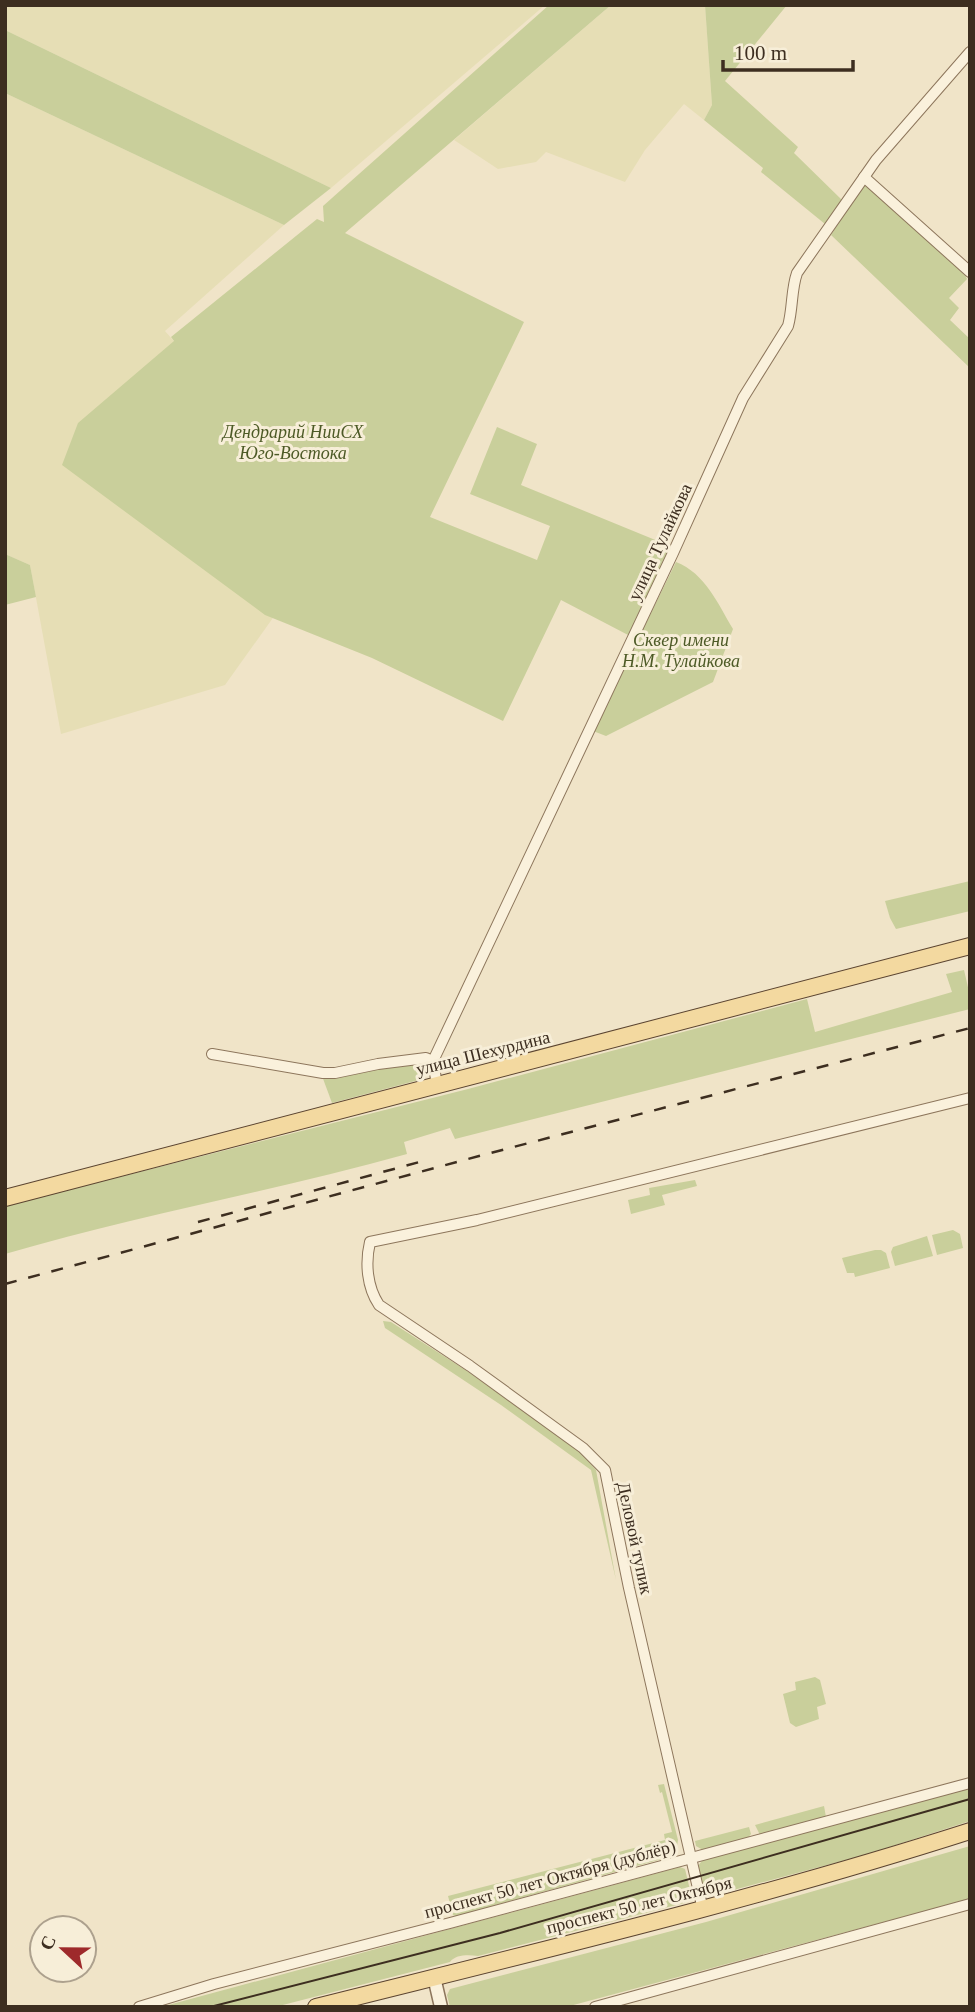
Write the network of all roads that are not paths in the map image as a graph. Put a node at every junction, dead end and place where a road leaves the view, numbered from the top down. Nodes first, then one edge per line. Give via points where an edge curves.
1 (970, 52) edge
2 (864, 177) junction
3 (970, 272) edge
4 (970, 946) edge
5 (212, 1054) dead end
6 (433, 1061) junction
7 (437, 1085) junction
8 (970, 1098) edge
9 (5, 1198) edge
10 (970, 1783) edge
11 (970, 1831) edge
12 (689, 1858) junction
13 (970, 1904) edge
14 (703, 1910) junction
15 (434, 1977) junction
16 (139, 2007) edge
17 (316, 2007) edge
18 (441, 2007) edge
19 (595, 2007) edge

1 - 2 street, улица Тулайкова
2 - 3 street
2 - 6 street, улица Тулайкова via 797,273 788,326 743,398
4 - 7 main road, улица Шехурдина
5 - 6 street via 335,1073 426,1058
6 - 7 street
7 - 9 main road, улица Шехурдина
8 - 12 street, Деловой тупик via 477,1220 370,1242 369,1283 379,1305 583,1448 605,1470
10 - 12 street, проспект 50 лет Октября (дублёр)
11 - 14 main road, проспект 50 лет Октября
12 - 14 street, Деловой тупик
12 - 16 street, проспект 50 лет Октября (дублёр)
13 - 19 street
14 - 15 main road, проспект 50 лет Октября
15 - 17 main road, проспект 50 лет Октября
15 - 18 street

